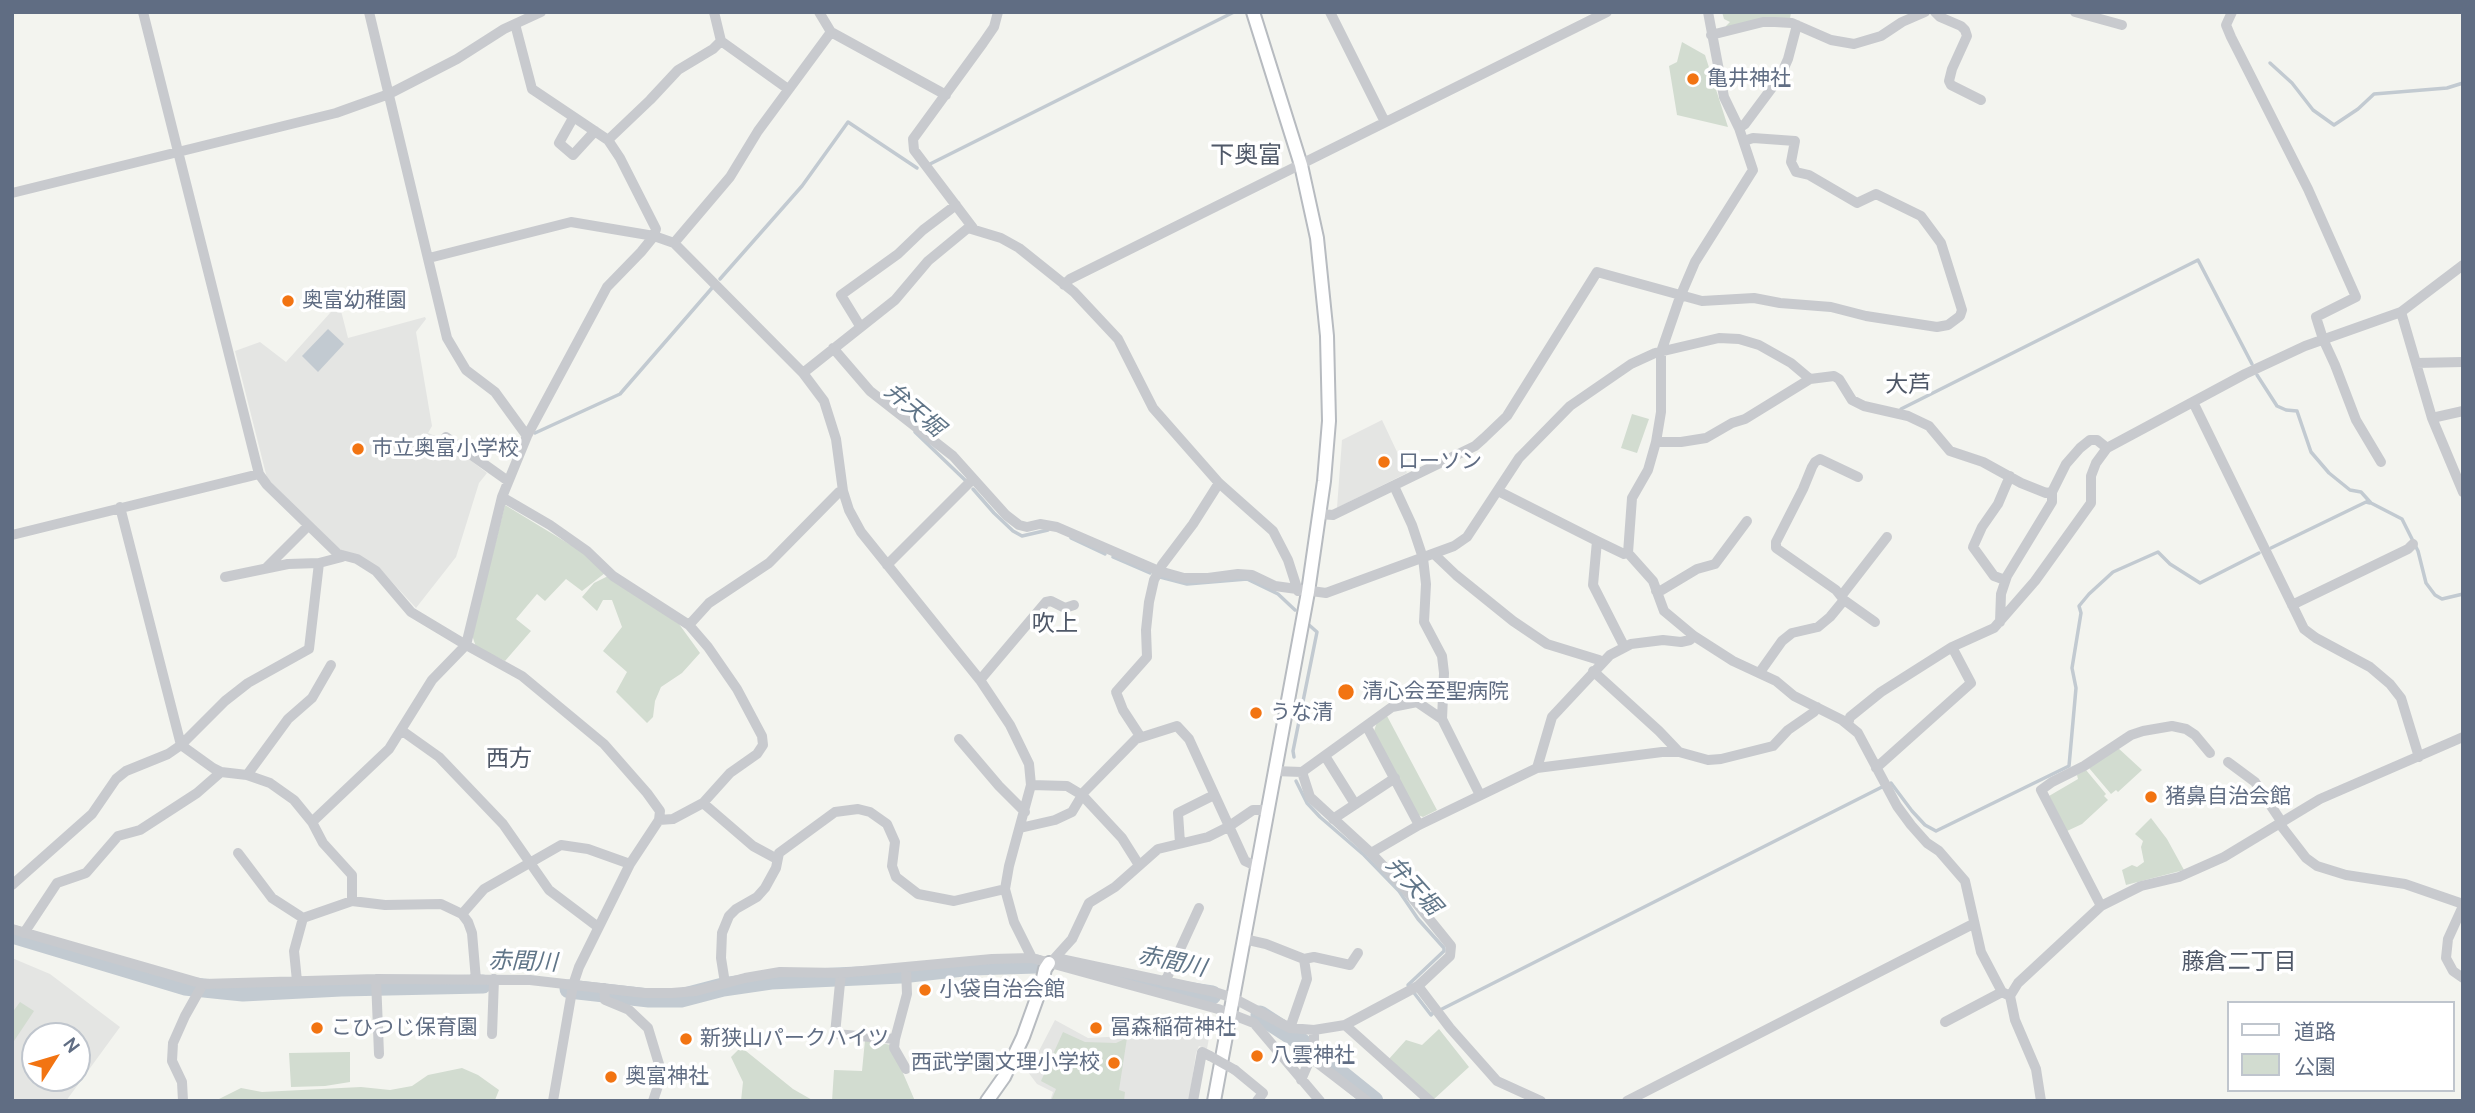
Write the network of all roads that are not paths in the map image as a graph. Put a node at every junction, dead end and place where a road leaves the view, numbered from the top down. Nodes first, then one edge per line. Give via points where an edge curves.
1 (143, 12) edge
2 (369, 12) edge
3 (541, 12) edge
4 (714, 12) edge
5 (819, 12) edge
6 (999, 12) edge
7 (1253, 12) edge
8 (1330, 12) edge
9 (1607, 12) edge
10 (1708, 12) edge
11 (1925, 12) edge
12 (1935, 12) edge
13 (2075, 12) edge
14 (2232, 12) edge
15 (1794, 20) edge
16 (515, 24) junction
17 (2122, 25) dead end
18 (831, 32) junction
19 (1712, 35) junction
20 (721, 41) junction
21 (788, 89) junction
22 (389, 94) junction
23 (946, 95) junction
24 (1981, 100) dead end
25 (573, 118) junction
26 (1385, 122) junction
27 (1739, 128) junction
28 (595, 131) junction
29 (608, 140) junction
30 (1744, 141) junction
31 (178, 151) junction
32 (1301, 165) junction
33 (12, 193) edge
34 (956, 205) junction
35 (973, 228) junction
36 (654, 236) junction
37 (674, 243) junction
38 (429, 258) junction
39 (2463, 265) edge
40 (1065, 285) junction
41 (1680, 297) junction
42 (2401, 312) junction
43 (860, 326) junction
44 (2323, 339) junction
45 (833, 348) junction
46 (1661, 352) junction
47 (2463, 362) edge
48 (2416, 363) junction
49 (803, 373) junction
50 (1810, 379) junction
51 (2193, 402) junction
52 (2463, 411) edge
53 (2432, 418) junction
54 (527, 436) junction
55 (446, 437) dead end
56 (1656, 442) junction
57 (2107, 447) junction
58 (2381, 463) dead end
59 (259, 474) junction
60 (2010, 476) junction
61 (1858, 477) dead end
62 (974, 480) junction
63 (508, 481) junction
64 (1219, 483) junction
65 (1394, 486) junction
66 (843, 491) junction
67 (1498, 491) junction
68 (2052, 492) junction
69 (2463, 492) edge
70 (502, 498) junction
71 (120, 508) junction
72 (1320, 514) junction
73 (1747, 521) dead end
74 (308, 526) junction
75 (12, 535) edge
76 (1887, 537) dead end
77 (1597, 541) junction
78 (2413, 544) dead end
79 (1628, 553) junction
80 (1434, 554) junction
81 (342, 557) junction
82 (1423, 558) junction
83 (319, 563) junction
84 (887, 565) junction
85 (266, 568) junction
86 (1159, 571) junction
87 (225, 577) dead end
88 (2005, 580) junction
89 (1656, 591) junction
90 (1303, 592) junction
91 (1843, 597) junction
92 (1074, 605) dead end
93 (2292, 605) junction
94 (1875, 622) dead end
95 (2000, 622) junction
96 (689, 625) junction
97 (1694, 636) junction
98 (466, 645) junction
99 (1624, 646) junction
100 (1952, 647) junction
101 (1602, 663) junction
102 (331, 665) dead end
103 (1593, 671) junction
104 (1760, 672) junction
105 (980, 680) junction
106 (1817, 707) junction
107 (1442, 719) junction
108 (1847, 724) junction
109 (1367, 727) junction
110 (401, 730) junction
111 (1140, 736) junction
112 (2463, 737) edge
113 (959, 739) dead end
114 (181, 745) junction
115 (1679, 752) junction
116 (2210, 753) dead end
117 (1325, 756) junction
118 (2419, 757) junction
119 (2228, 762) dead end
120 (1537, 768) junction
121 (1876, 768) junction
122 (1274, 771) junction
123 (221, 772) junction
124 (1302, 772) junction
125 (247, 775) junction
126 (1395, 778) junction
127 (1031, 785) junction
128 (1082, 795) junction
129 (1214, 795) junction
130 (1480, 795) junction
131 (703, 803) junction
132 (1355, 804) junction
133 (1268, 810) junction
134 (1025, 812) junction
135 (1333, 819) junction
136 (659, 820) junction
137 (313, 822) junction
138 (2280, 822) junction
139 (1419, 825) junction
140 (1228, 827) junction
141 (1020, 828) junction
142 (1180, 843) junction
143 (238, 853) dead end
144 (1371, 853) junction
145 (777, 859) junction
146 (531, 863) junction
147 (630, 864) junction
148 (1139, 865) junction
149 (1258, 867) junction
150 (12, 885) edge
151 (1005, 889) junction
152 (352, 901) junction
153 (2463, 905) edge
154 (2101, 906) junction
155 (1199, 908) dead end
156 (462, 914) junction
157 (303, 918) junction
158 (1973, 924) junction
159 (598, 927) junction
160 (12, 929) edge
161 (24, 933) junction
162 (1244, 939) junction
163 (1359, 953) dead end
164 (1032, 958) junction
165 (1304, 959) junction
166 (1053, 961) junction
167 (906, 971) junction
168 (841, 976) junction
169 (2463, 978) edge
170 (476, 980) junction
171 (297, 981) junction
172 (1159, 981) junction
173 (725, 983) junction
174 (376, 984) junction
175 (494, 984) junction
176 (202, 987) junction
177 (573, 988) junction
178 (604, 988) junction
179 (1413, 988) junction
180 (1151, 992) junction
181 (2006, 994) junction
182 (1233, 998) junction
183 (1231, 1014) junction
184 (1945, 1022) dead end
185 (1345, 1024) junction
186 (1290, 1028) junction
187 (1314, 1030) junction
188 (492, 1034) dead end
189 (895, 1039) junction
190 (379, 1054) dead end
191 (1312, 1054) junction
192 (906, 1069) dead end
193 (1301, 1080) junction
194 (183, 1101) edge
195 (553, 1101) edge
196 (653, 1101) edge
197 (987, 1101) edge
198 (1193, 1101) edge
199 (1214, 1101) edge
200 (1257, 1101) edge
201 (1320, 1101) edge
202 (1367, 1101) edge
203 (1430, 1101) edge
204 (1541, 1101) edge
205 (1627, 1101) edge
206 (2041, 1101) edge

1 - 31 street
2 - 22 street
3 - 16 street
4 - 20 street
5 - 18 street
6 - 23 street via 994,27
7 - 32 street
8 - 26 street
9 - 26 street
10 - 19 street
11 - 15 street via 1881,36 1854,44 1831,40
12 - 24 street via 1965,30 1951,85
13 - 17 street
14 - 44 street via 2227,25 2231,37 2308,189 2356,297 2316,317
15 - 19 street via 1763,22
15 - 27 street via 1780,77
16 - 22 street
16 - 25 street via 532,89
18 - 21 street
18 - 23 street
19 - 27 street via 1724,97
20 - 21 street
20 - 29 street via 678,69
21 - 37 street via 730,177
22 - 31 street via 336,113
22 - 38 street
23 - 34 street via 913,139 914,150
25 - 28 street
25 - 28 street via 559,143 573,155
26 - 32 street
27 - 30 street
28 - 29 street
29 - 36 street via 656,229
30 - 41 street via 1752,170 1695,262
30 - 41 street via 1795,141 1791,162 1796,172 1857,203 1876,194 1921,216 1941,243 1962,310 1955,322 1937,327 1810,304
31 - 33 street
31 - 59 street
32 - 40 street via 1069,279
32 - 72 street via 1317,238 1327,336 1328,449
34 - 35 street
34 - 43 street via 841,295
35 - 40 street via 1019,248
35 - 43 street via 929,261 895,300
36 - 37 street
36 - 38 street via 572,222
36 - 54 street via 607,287
37 - 49 street
38 - 54 street via 447,338 459,362 495,391
39 - 42 street
40 - 64 street via 1118,339 1153,408
41 - 46 street
41 - 65 street via 1597,272 1507,416 1475,446
42 - 44 street
42 - 48 street
43 - 45 street
44 - 51 street
44 - 58 street via 2356,420
45 - 49 street
45 - 62 street via 870,391 953,456
46 - 50 street via 1720,338 1739,339 1791,363
46 - 56 street
46 - 67 street via 1631,365 1570,406 1519,458
47 - 48 street
48 - 53 street
49 - 66 street via 824,401
50 - 56 street via 1706,439
50 - 60 street via 1834,376 1852,400 1929,426 1950,451
51 - 57 street
51 - 93 street
52 - 53 street
53 - 69 street
54 - 63 street
55 - 63 street
56 - 79 street via 1648,470 1632,498
57 - 68 street via 2090,440 2080,448
57 - 95 street via 2091,475 2091,503
59 - 71 street
59 - 74 street
60 - 68 street via 2036,490
60 - 88 street via 1973,547 1994,576
61 - 91 street via 1820,459 1815,462 1776,542 1776,548
62 - 84 street
62 - 86 street via 1019,525 1057,527
63 - 70 street
64 - 86 street
64 - 90 street via 1273,531
65 - 72 street via 1333,515
65 - 82 street
66 - 84 street via 861,532
66 - 96 street via 769,563 709,603
67 - 77 street
67 - 80 street via 1467,537
68 - 88 street via 2052,502
70 - 96 street via 578,544 613,576
70 - 98 street
71 - 75 street
71 - 114 street
72 - 90 street
73 - 89 street via 1715,564
74 - 81 street
74 - 85 street
76 - 91 street
77 - 79 street
77 - 99 street via 1593,585
78 - 93 street
79 - 89 street via 1653,581
80 - 82 street
80 - 101 street via 1513,621 1547,643
81 - 83 street
81 - 98 street via 357,559 376,571 411,612
82 - 90 street via 1325,593
82 - 107 street via 1424,622 1442,656
83 - 85 street
83 - 114 street via 309,649 240,689
84 - 105 street
85 - 87 street
86 - 90 street via 1184,578 1252,575
86 - 111 street via 1149,603 1147,657 1116,692
88 - 95 street
89 - 97 street via 1664,611
90 - 122 street
91 - 94 street
91 - 104 street via 1818,627 1782,641
92 - 105 street via 1065,608 1046,602
93 - 118 street via 2308,633 2370,667 2397,692
95 - 100 street
96 - 131 street via 737,689 763,744
97 - 99 street via 1681,642
97 - 104 street
98 - 110 street via 432,680
98 - 136 street via 522,676 604,744 648,793 660,811
99 - 101 street
100 - 108 street via 1881,692
100 - 121 street via 1971,683
101 - 103 street
102 - 125 street via 312,698 288,719
103 - 115 street
103 - 120 street via 1552,717
104 - 106 street
105 - 127 street via 1023,751
106 - 108 street
106 - 115 street via 1773,746 1709,760
107 - 109 street via 1417,702 1404,703
107 - 130 street
108 - 121 street
109 - 117 street
109 - 126 street
110 - 137 street via 369,770
110 - 146 street via 439,757 477,795
111 - 128 street
111 - 129 street via 1182,729
112 - 118 street
113 - 134 street
114 - 123 street
114 - 150 street via 116,779 92,814
115 - 120 street
116 - 154 street via 2186,729 2172,726 2143,731 2041,790
117 - 124 street
117 - 132 street
118 - 138 street via 2320,799
119 - 138 street via 2255,782
120 - 130 street
121 - 158 street via 1911,825 1965,881
122 - 124 street
122 - 133 street
123 - 125 street
123 - 161 street via 168,812 139,830 118,836 86,873 57,883
124 - 135 street via 1310,797
125 - 137 street via 270,783 294,800
126 - 132 street
126 - 139 street
127 - 128 street via 1067,786
127 - 134 street
128 - 141 street via 1072,812 1061,818
128 - 148 street via 1122,838
129 - 140 street
129 - 142 street via 1178,813
130 - 139 street
131 - 136 street via 673,819
131 - 145 street via 743,838
132 - 135 street
133 - 140 street via 1253,810
133 - 149 street
134 - 141 street
135 - 144 street
136 - 147 street
137 - 152 street via 323,843 352,875
138 - 153 street via 2317,866 2405,884
138 - 154 street via 2224,857 2179,877 2141,886
139 - 144 street
140 - 142 street
140 - 149 street via 1245,861
141 - 151 street
142 - 148 street via 1157,849
143 - 157 street via 272,898
144 - 179 street via 1451,946 1450,956
145 - 151 street via 835,812 858,809 878,817 892,832 896,877 918,894 954,901
145 - 173 street via 765,888 726,922 721,958
146 - 147 street via 569,845
146 - 156 street via 484,889
146 - 159 street via 549,890
147 - 159 street
148 - 166 street via 1089,903 1072,939
149 - 162 street
151 - 164 street via 1014,922
152 - 156 street via 441,904
152 - 157 street
153 - 169 street via 2448,939 2446,958 2452,971
154 - 181 street
155 - 172 street
156 - 170 street via 472,933
157 - 171 street via 293,951
158 - 181 street via 1981,952
158 - 205 street
159 - 177 street
160 - 161 street
161 - 176 street
162 - 165 street
162 - 182 street
163 - 165 street via 1350,965
164 - 166 street
164 - 167 street
165 - 186 street via 1307,979
166 - 172 street
166 - 180 street
166 - 197 street via 1045,969 1023,1037
167 - 168 street
167 - 189 street via 907,994
168 - 173 street via 780,972
168 - 189 street via 835,1034
170 - 174 street
170 - 175 street
171 - 174 street
171 - 176 street
172 - 180 street
172 - 182 street
173 - 178 street via 672,993
174 - 190 street
175 - 177 street via 530,980
175 - 188 street
176 - 194 street via 173,1043 172,1061 182,1082
177 - 178 street
177 - 195 street
178 - 196 street via 604,1000 629,1010 648,1028 662,1074
179 - 185 street
179 - 204 street via 1497,1081
180 - 183 street
181 - 184 street
181 - 206 street via 2036,1069
182 - 183 street
182 - 186 street
183 - 193 street via 1257,1026
183 - 199 street
185 - 187 street
185 - 203 street
186 - 187 street
187 - 191 street
189 - 192 street via 895,1053
191 - 193 street
191 - 202 street
193 - 201 street
198 - 200 street, bridge via 1202,1052 1263,1093

